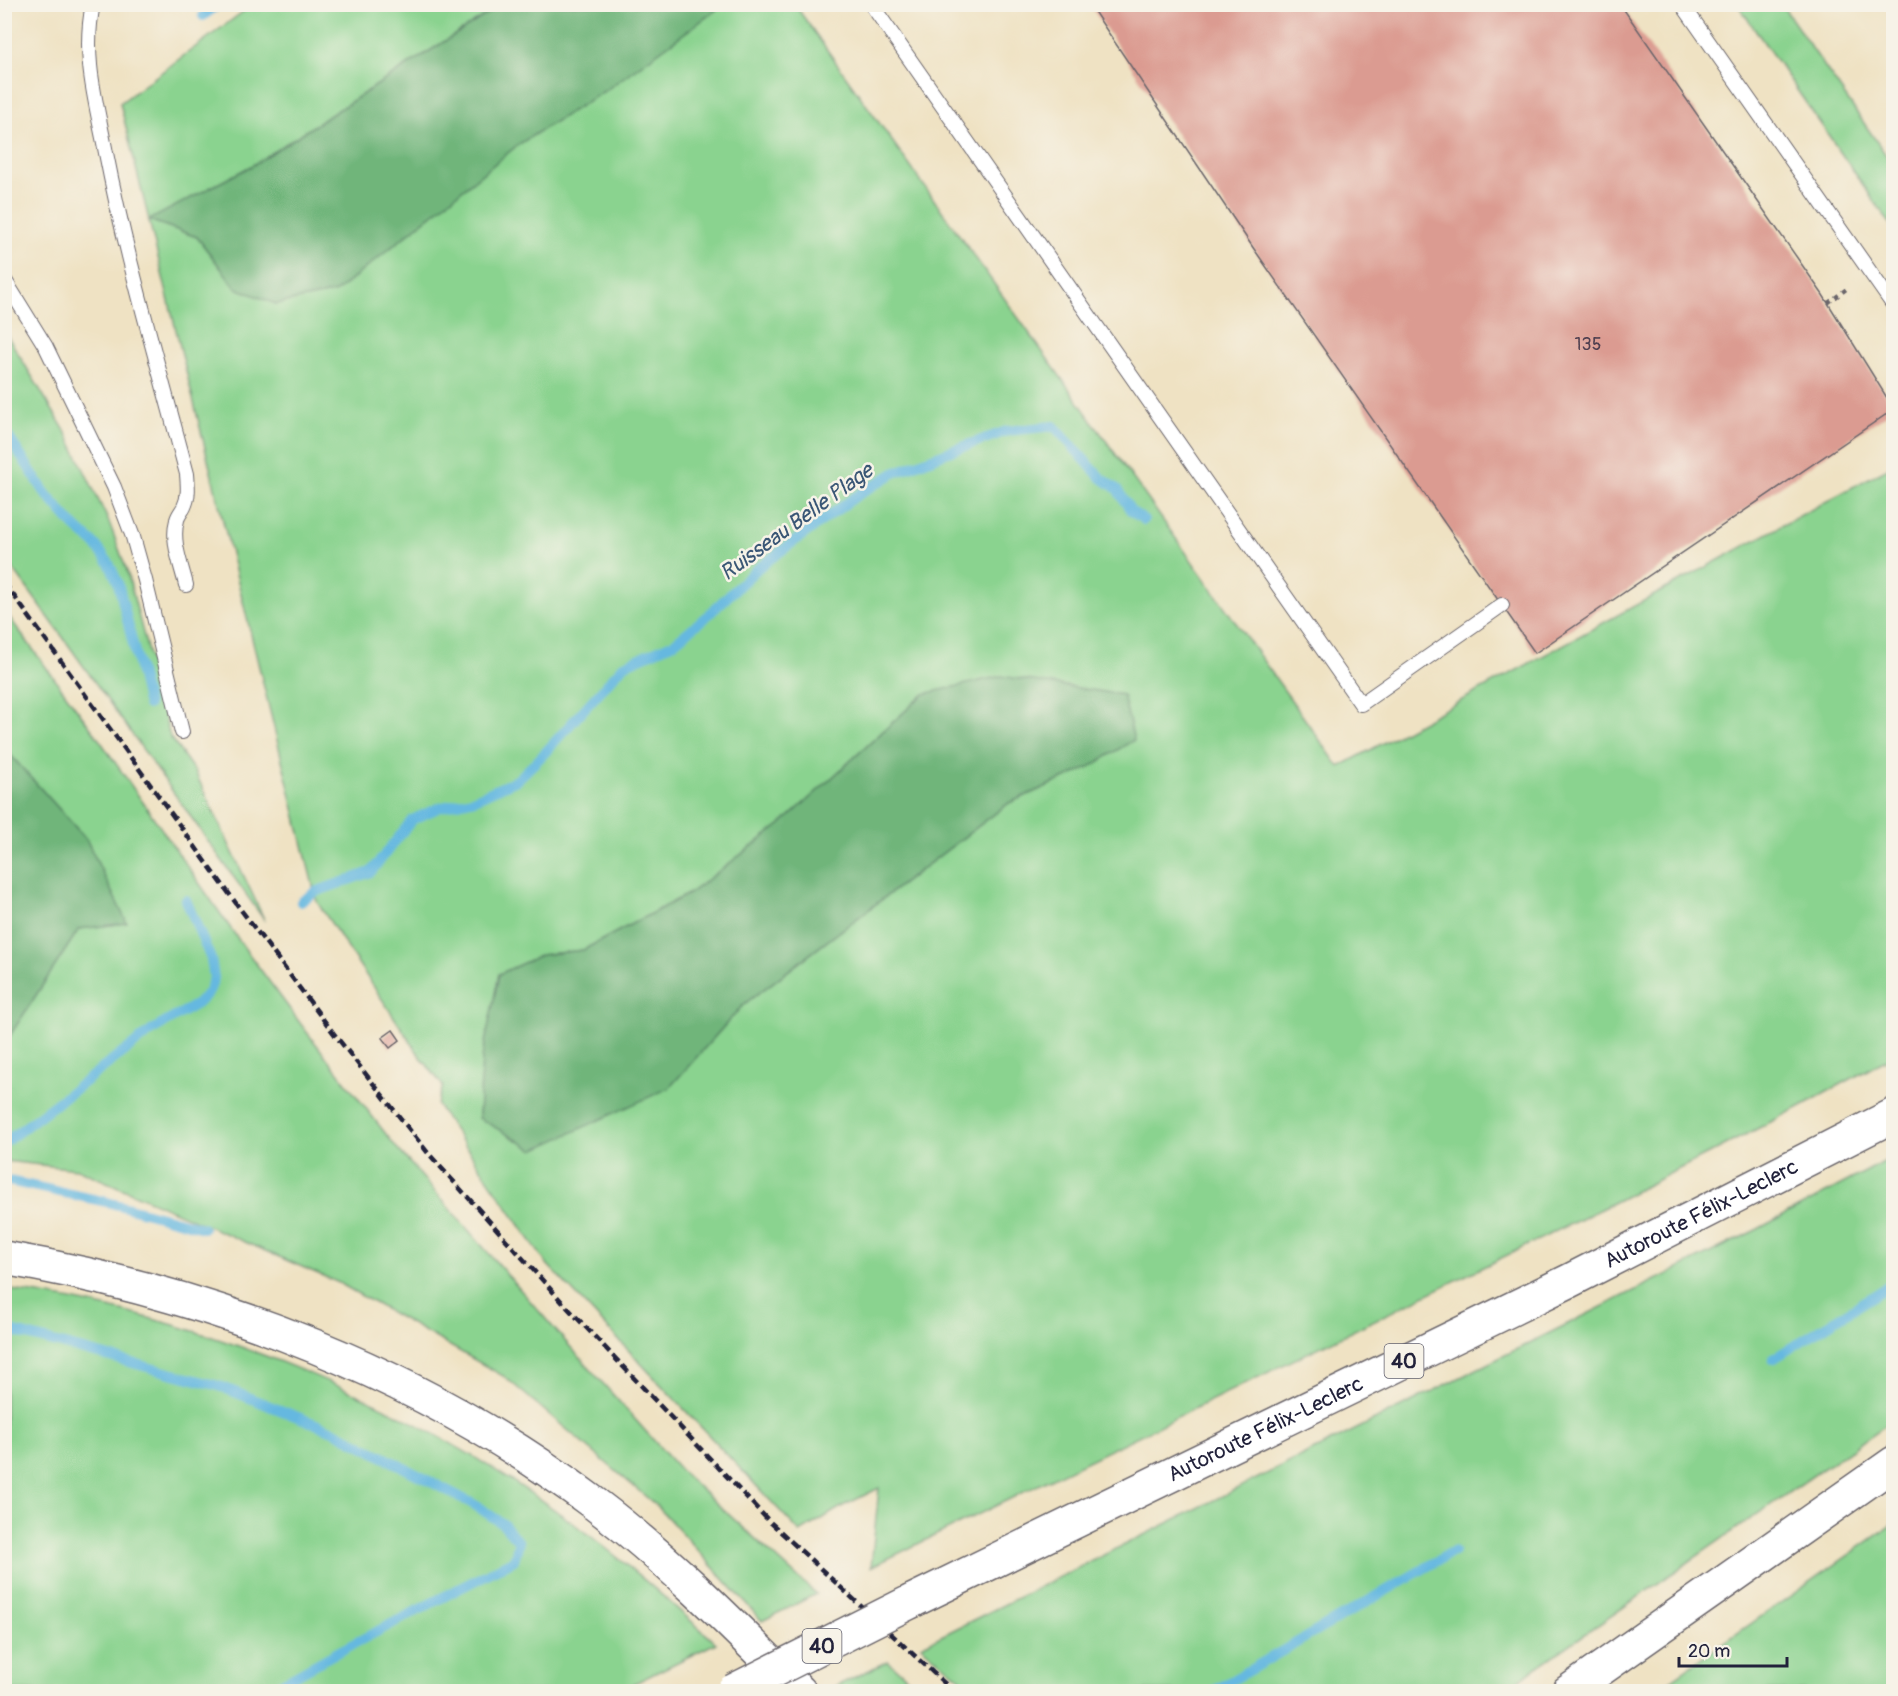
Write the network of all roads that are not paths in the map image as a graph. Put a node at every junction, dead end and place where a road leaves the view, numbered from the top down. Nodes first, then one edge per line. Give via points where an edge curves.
1 (93, 4) edge
2 (871, 4) edge
3 (1682, 4) edge
4 (4, 279) edge
5 (1893, 306) edge
6 (186, 585) dead end
7 (1502, 605) dead end
8 (182, 732) dead end
9 (1893, 1115) edge
10 (4, 1258) edge
11 (1893, 1463) edge
12 (732, 1691) edge
13 (800, 1692) edge
14 (1568, 1692) edge

1 - 6 lane via 87,39 90,75 114,198 187,474 188,491 175,533
2 - 7 lane via 1361,704
3 - 5 lane
4 - 8 lane via 46,347 114,487 145,580
9 - 12 highway, Autoroute Félix-Leclerc / 40, bridge via 1569,1281
10 - 13 highway via 65,1269 212,1309 358,1365 417,1394 549,1471 596,1505 709,1600
11 - 14 highway

